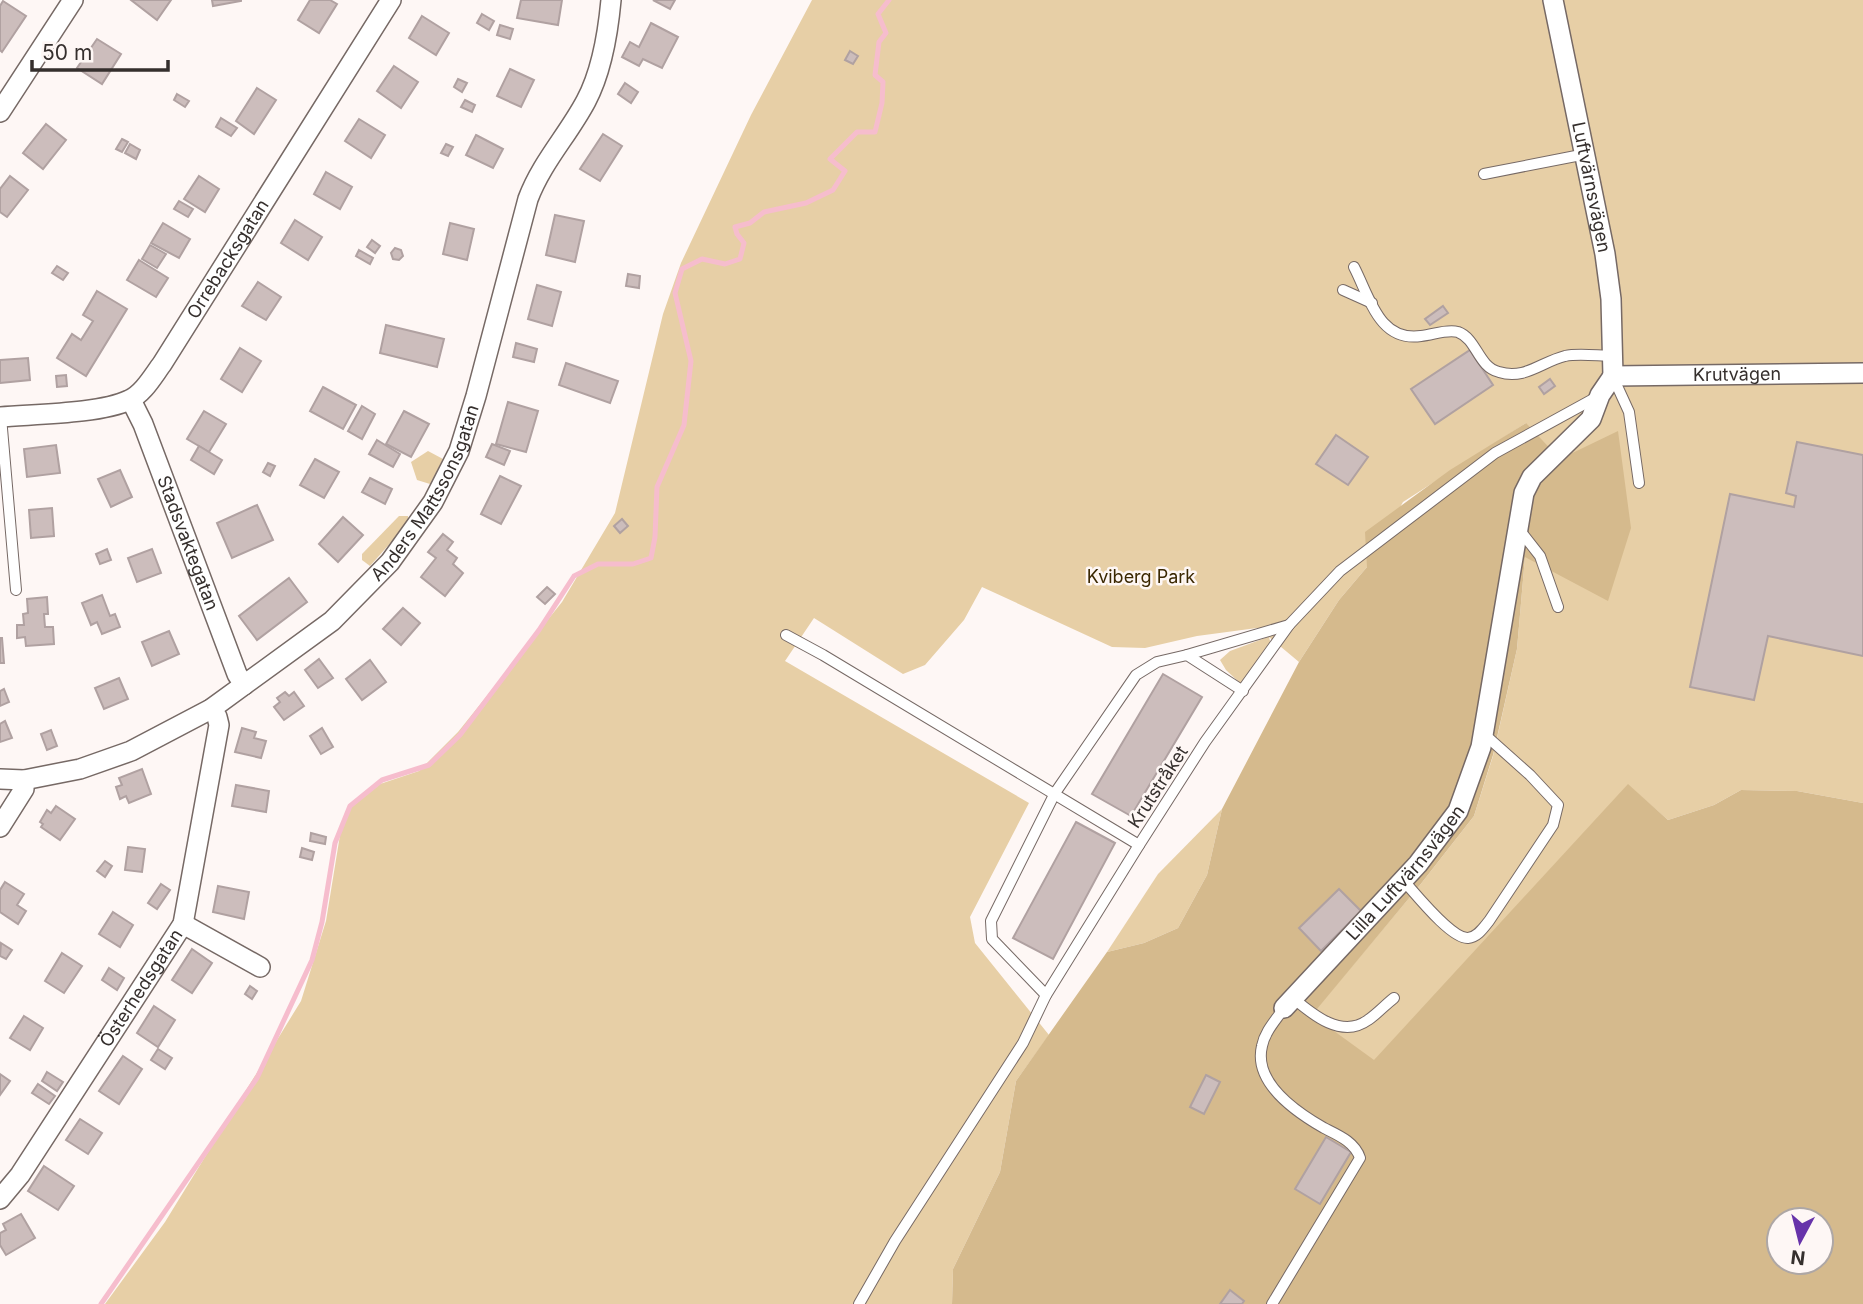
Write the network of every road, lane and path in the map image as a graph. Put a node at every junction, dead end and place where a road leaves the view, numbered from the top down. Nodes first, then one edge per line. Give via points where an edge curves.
1 (73, 0) edge
2 (391, 0) edge
3 (611, 0) edge
4 (1553, 0) edge
5 (0, 112) edge
6 (1586, 154) junction
7 (1484, 174) dead end
8 (1354, 267) dead end
9 (1343, 290) dead end
10 (1373, 303) junction
11 (1614, 356) junction
12 (1863, 373) edge
13 (1613, 376) junction
14 (1600, 395) junction
15 (131, 400) junction
16 (1, 417) edge
17 (1639, 483) dead end
18 (1518, 528) junction
19 (16, 590) dead end
20 (1558, 607) dead end
21 (1289, 625) junction
22 (786, 635) dead end
23 (1188, 655) junction
24 (244, 685) junction
25 (1243, 691) junction
26 (211, 709) junction
27 (1483, 734) junction
28 (0, 779) edge
29 (24, 780) junction
30 (1055, 793) junction
31 (0, 827) edge
32 (1139, 845) junction
33 (1403, 880) junction
34 (183, 924) junction
35 (260, 967) dead end
36 (1046, 995) junction
37 (1394, 998) dead end
38 (1288, 1003) junction
39 (0, 1199) edge
40 (859, 1304) edge
41 (1272, 1304) edge

1 - 5 street
2 - 15 street, Orrebacksgatan via 162,364
3 - 24 street, Anders Mattssonsgatan via 592,87 528,199 462,440 433,502 390,562 332,621
4 - 6 street, Luftvärnsvägen
6 - 7 lane
6 - 11 street, Luftvärnsvägen via 1611,299
8 - 10 lane
9 - 10 lane
10 - 11 lane via 1387,329 1397,335 1461,333 1489,368 1499,372 1528,373 1565,356
11 - 13 street, Luftvärnsvägen
12 - 13 street, Krutvägen
13 - 14 street, Lilla Luftvärnsvägen
13 - 17 lane via 1629,412
14 - 18 street, Lilla Luftvärnsvägen via 1591,419 1532,477
14 - 21 lane, Krutstråket via 1495,453 1340,571
15 - 16 street via 105,408
15 - 24 street, Stadsvaktegatan
16 - 19 lane
18 - 20 lane via 1540,556
18 - 27 street, Lilla Luftvärnsvägen
21 - 23 lane
21 - 25 lane, Krutstråket
22 - 30 lane
23 - 25 lane
23 - 30 lane via 1157,662 1136,675
24 - 26 street, Anders Mattssonsgatan
25 - 32 lane, Krutstråket via 1205,741
26 - 29 street, Anders Mattssonsgatan via 131,751 80,769
26 - 34 street, Österhedsgatan via 219,725
27 - 33 street, Lilla Luftvärnsvägen via 1458,811
27 - 33 lane via 1558,805 1553,825 1489,921 1469,938 1460,936 1432,912
28 - 29 street, Anders Mattssonsgatan
29 - 31 street via 24,789
30 - 32 lane
30 - 36 lane via 990,920 992,939
32 - 36 lane, Krutstråket
33 - 38 street, Lilla Luftvärnsvägen
34 - 35 street
34 - 39 street, Österhedsgatan
36 - 40 lane, Krutstråket via 1023,1043
37 - 38 lane via 1355,1026 1338,1026
38 - 41 lane, Lilla Luftvärnsvägen via 1261,1048 1268,1080 1287,1103 1344,1139 1358,1150 1360,1158

